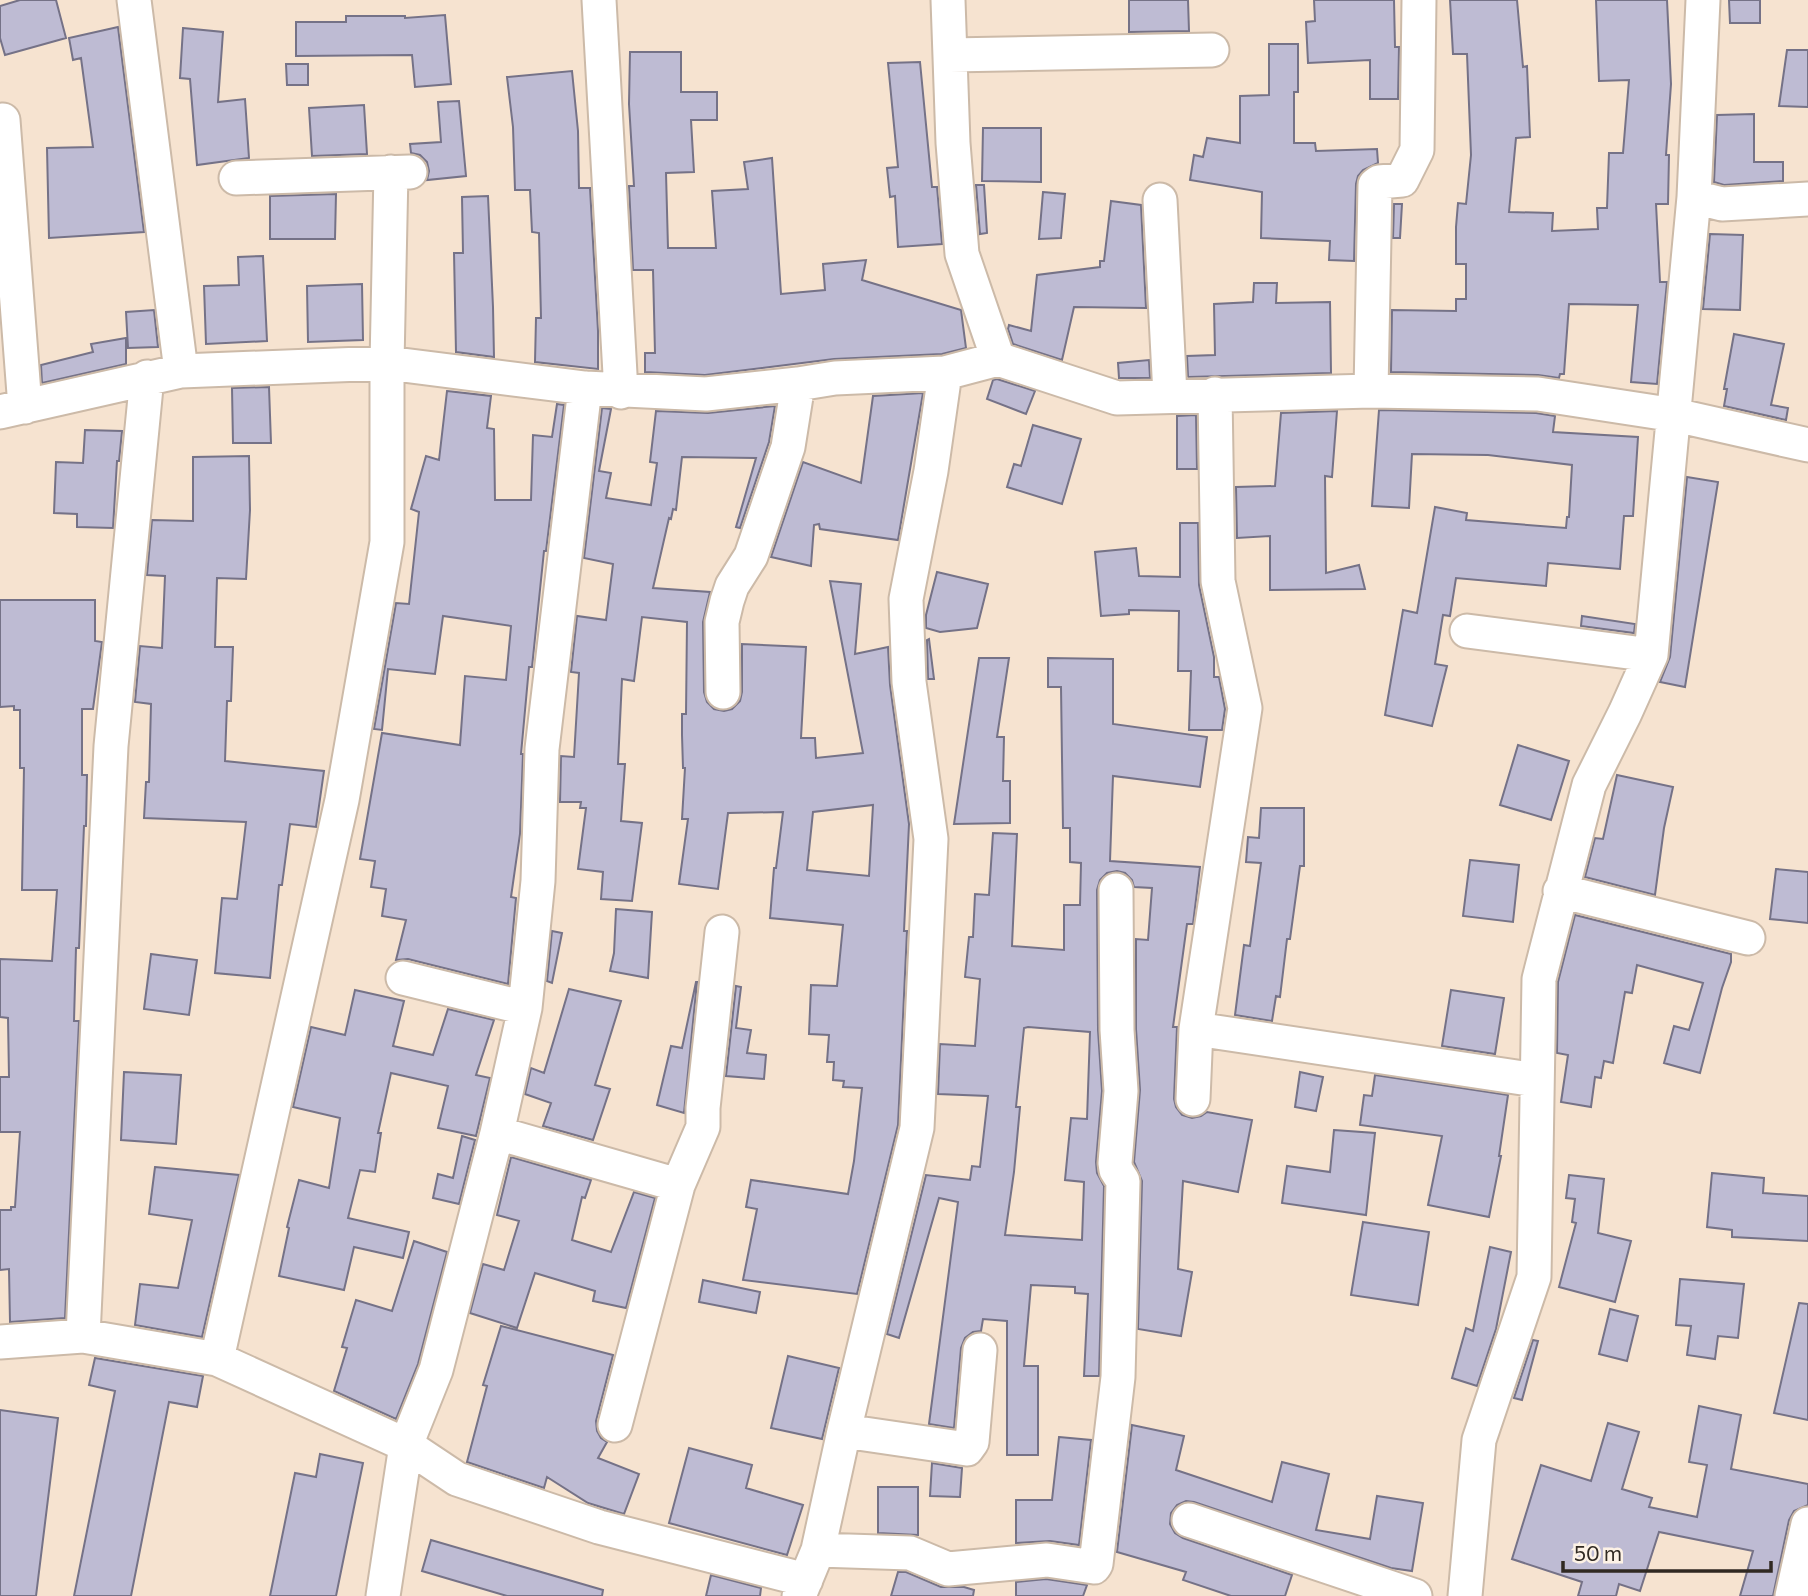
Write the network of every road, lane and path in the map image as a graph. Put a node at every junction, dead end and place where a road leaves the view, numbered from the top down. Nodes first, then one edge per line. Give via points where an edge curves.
1 (134, 0) edge
2 (600, 0) edge
3 (948, 0) edge
4 (1419, 0) edge
5 (1703, 0) edge
6 (1212, 50) dead end
7 (950, 55) junction
8 (3, 120) dead end
9 (236, 178) dead end
10 (1694, 197) junction
11 (1160, 200) dead end
12 (1808, 200) edge
13 (998, 359) junction
14 (387, 363) junction
15 (181, 371) junction
16 (945, 373) junction
17 (147, 377) junction
18 (797, 384) junction
19 (585, 388) junction
20 (1370, 391) junction
21 (621, 392) junction
22 (1214, 394) junction
23 (1170, 396) junction
24 (13, 409) edge
25 (1675, 415) junction
26 (1808, 445) edge
27 (1467, 631) dead end
28 (1651, 655) junction
29 (723, 692) dead end
30 (1116, 890) dead end
31 (1560, 891) junction
32 (722, 932) dead end
33 (1748, 938) dead end
34 (403, 978) dead end
35 (525, 1008) junction
36 (1196, 1029) junction
37 (1536, 1080) junction
38 (1193, 1099) dead end
39 (497, 1133) junction
40 (678, 1185) junction
41 (83, 1336) junction
42 (0, 1342) edge
43 (980, 1350) dead end
44 (217, 1359) junction
45 (615, 1425) dead end
46 (844, 1430) junction
47 (406, 1445) junction
48 (1189, 1520) dead end
49 (1808, 1524) edge
50 (808, 1575) edge
51 (383, 1596) edge
52 (1415, 1596) edge
53 (1465, 1596) edge
54 (1792, 1596) edge

1 - 15 street
2 - 21 street
3 - 7 street
4 - 20 street via 1417,150 1402,180 1375,185
5 - 10 street
6 - 7 street
7 - 13 street via 962,254
8 - 24 street
9 - 14 street via 400,172
10 - 12 street via 1721,204
10 - 25 street
11 - 23 street
13 - 16 street
13 - 23 street via 1117,398
14 - 15 street
14 - 19 street
14 - 44 street via 387,541 342,800
15 - 17 street
16 - 18 street
16 - 46 street via 905,599 909,682 931,839 917,1128
17 - 24 street
17 - 41 street via 111,746
18 - 21 street via 706,394
18 - 29 street via 788,447 751,556 727,601 722,622
19 - 21 street
19 - 35 street via 542,749 538,881
20 - 22 street
20 - 25 street via 1538,394
22 - 23 street
22 - 36 street via 1217,581 1245,708
25 - 26 street
25 - 28 street
27 - 28 street
28 - 31 street via 1589,785
30 - 50 street via 1121,1091 1115,1163 1123,1181 1118,1377 1096,1564 1047,1560 948,1569 910,1553
31 - 33 street
31 - 37 street via 1539,979
32 - 40 street via 703,1127
34 - 35 street
35 - 39 street
36 - 37 street
36 - 38 street
37 - 53 street via 1534,1278 1479,1440
39 - 40 street
39 - 47 street via 436,1370
40 - 45 street
41 - 42 street
41 - 44 street
43 - 46 street via 972,1442 967,1449
44 - 47 street
46 - 50 street
47 - 50 street via 457,1479 599,1527
47 - 51 street
48 - 52 street
49 - 54 street

